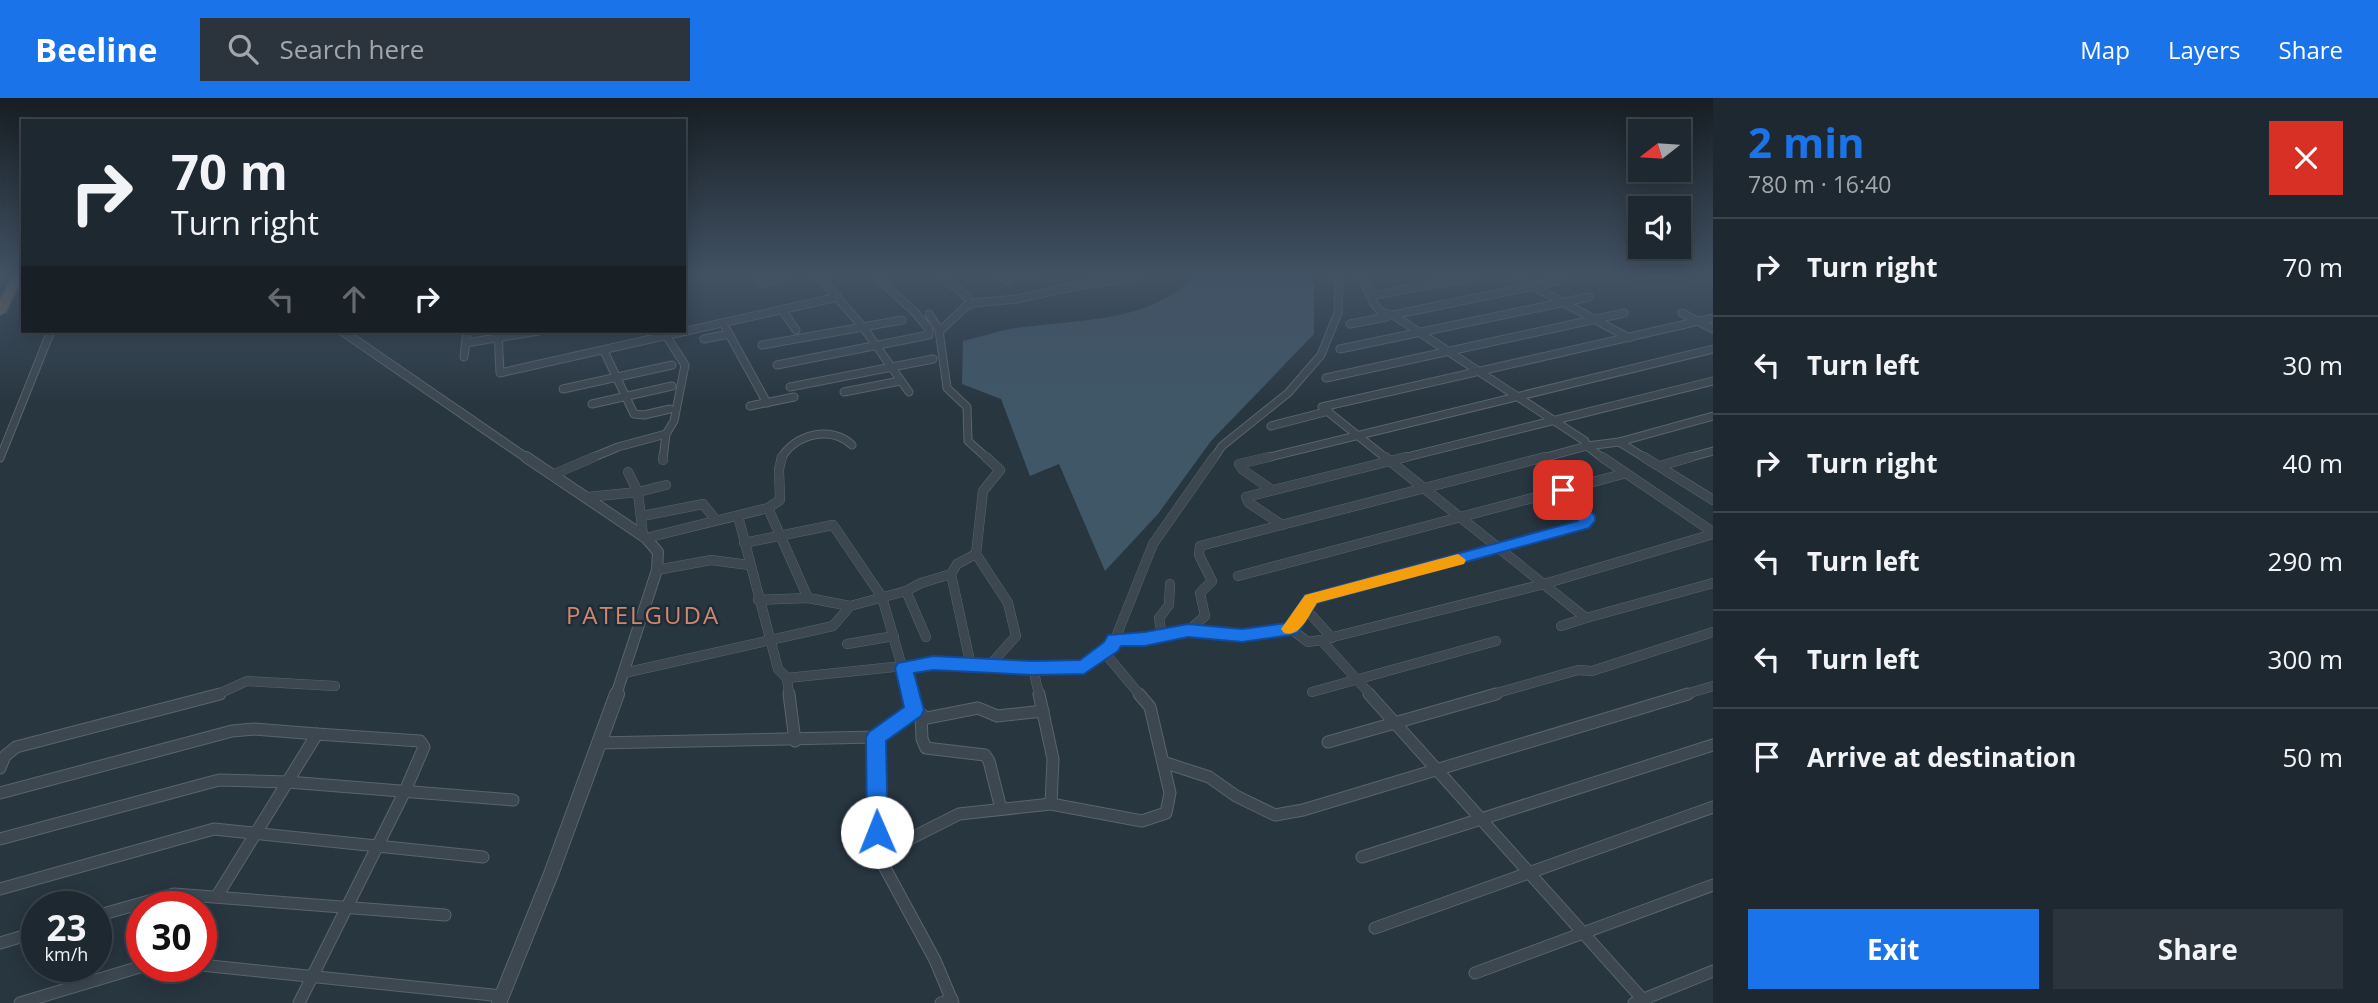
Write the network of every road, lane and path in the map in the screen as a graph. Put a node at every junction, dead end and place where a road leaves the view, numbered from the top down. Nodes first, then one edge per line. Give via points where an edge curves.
1 (740, 319) edge
2 (788, 319) edge
3 (857, 319) edge
4 (921, 319) edge
5 (932, 319) edge
6 (952, 319) edge
7 (1335, 319) edge
8 (1370, 319) edge
9 (1394, 319) edge
10 (1481, 319) edge
11 (1592, 319) edge
12 (1593, 319) edge
13 (1694, 319) edge
14 (1709, 319) edge
15 (902, 320) dead end
16 (1699, 322) junction
17 (723, 323) junction
18 (1350, 324) dead end
19 (863, 327) junction
20 (1713, 329) edge
21 (796, 330) dead end
22 (686, 331) edge
23 (940, 331) junction
24 (50, 333) edge
25 (345, 333) edge
26 (467, 333) edge
27 (498, 333) edge
28 (530, 333) edge
29 (1416, 333) junction
30 (671, 334) edge
31 (729, 334) junction
32 (1629, 338) junction
33 (704, 339) dead end
34 (497, 340) junction
35 (466, 343) junction
36 (762, 345) dead end
37 (876, 346) junction
38 (1340, 349) dead end
39 (1713, 349) edge
40 (604, 351) junction
41 (1445, 352) junction
42 (464, 357) dead end
43 (933, 359) dead end
44 (672, 365) dead end
45 (777, 365) dead end
46 (890, 368) junction
47 (1479, 375) junction
48 (617, 377) junction
49 (1326, 378) dead end
50 (900, 381) junction
51 (1713, 381) edge
52 (672, 386) dead end
53 (790, 387) dead end
54 (563, 389) dead end
55 (844, 392) dead end
56 (909, 392) dead end
57 (626, 397) junction
58 (794, 397) dead end
59 (1515, 398) junction
60 (767, 403) junction
61 (592, 404) dead end
62 (750, 406) dead end
63 (670, 409) dead end
64 (1327, 411) junction
65 (1713, 415) edge
66 (1551, 422) junction
67 (1271, 426) dead end
68 (666, 434) junction
69 (1360, 437) junction
70 (1619, 442) junction
71 (852, 444) dead end
72 (1587, 446) junction
73 (1713, 451) edge
74 (0, 458) edge
75 (663, 460) dead end
76 (1391, 463) junction
77 (1660, 466) junction
78 (628, 472) dead end
79 (1623, 474) junction
80 (552, 475) junction
81 (666, 485) dead end
82 (1713, 488) edge
83 (1272, 490) junction
84 (1425, 490) junction
85 (1563, 490) junction
86 (1700, 491) junction
87 (638, 492) junction
88 (588, 497) junction
89 (1713, 500) edge
90 (768, 508) junction
91 (642, 516) junction
92 (738, 516) junction
93 (1459, 517) junction
94 (715, 519) junction
95 (1282, 525) junction
96 (1713, 533) edge
97 (782, 535) junction
98 (645, 537) junction
99 (744, 543) junction
100 (1500, 549) junction
101 (976, 554) junction
102 (749, 565) junction
103 (657, 570) junction
104 (951, 574) junction
105 (1238, 576) dead end
106 (1713, 583) edge
107 (1170, 584) dead end
108 (1544, 584) junction
109 (906, 591) junction
110 (882, 597) junction
111 (808, 598) junction
112 (758, 600) junction
113 (850, 606) junction
114 (1305, 608) junction
115 (1586, 618) junction
116 (1561, 626) dead end
117 (1292, 629) junction
118 (1188, 631) junction
119 (1713, 632) edge
120 (894, 636) junction
121 (1162, 636) junction
122 (926, 637) dead end
123 (769, 639) junction
124 (1114, 639) junction
125 (1327, 639) junction
126 (1496, 641) dead end
127 (847, 644) dead end
128 (1104, 652) junction
129 (971, 666) junction
130 (989, 666) junction
131 (904, 668) junction
132 (1033, 668) junction
133 (624, 673) junction
134 (787, 678) junction
135 (1356, 679) junction
136 (1713, 686) edge
137 (335, 687) dead end
138 (1312, 692) dead end
139 (1043, 711) junction
140 (918, 713) junction
141 (1396, 723) junction
142 (317, 734) junction
143 (876, 737) junction
144 (795, 741) junction
145 (1328, 742) dead end
146 (598, 743) junction
147 (1713, 745) edge
148 (1163, 762) junction
149 (0, 768) edge
150 (1436, 769) junction
151 (288, 782) junction
152 (405, 791) junction
153 (0, 793) edge
154 (513, 800) dead end
155 (1051, 804) junction
156 (1713, 807) edge
157 (1001, 809) junction
158 (1482, 819) junction
159 (257, 832) junction
160 (0, 839) edge
161 (377, 845) junction
162 (878, 855) junction
163 (483, 857) dead end
164 (1362, 858) dead end
165 (1529, 872) junction
166 (1713, 885) edge
167 (0, 889) edge
168 (217, 896) joint
169 (347, 907) junction
170 (445, 915) dead end
171 (1375, 928) dead end
172 (1583, 933) junction
173 (21, 937) edge
174 (0, 943) edge
175 (217, 967) edge
176 (126, 971) edge
177 (1713, 971) edge
178 (1475, 973) dead end
179 (312, 976) junction
180 (500, 999) edge
181 (949, 1002) edge
182 (1641, 1002) edge
183 (20, 1003) edge
184 (299, 1003) edge

1 - 17 street
2 - 21 street
3 - 19 street
4 - 37 street via 929,335
5 - 23 street
6 - 23 street
7 - 124 street via 1321,355 1287,393 1222,446 1153,544
8 - 18 street
9 - 29 street
10 - 29 street
11 - 41 street
12 - 32 street
13 - 16 street
14 - 16 street
15 - 19 street
16 - 20 street
16 - 32 street
17 - 22 street
17 - 31 street
19 - 36 street
19 - 37 street
23 - 101 street via 947,387 967,407 968,441 1000,470 983,491
24 - 74 street
25 - 80 street
26 - 35 street
27 - 34 street
28 - 34 street
29 - 38 street
29 - 41 street
30 - 40 street
30 - 68 street via 685,365 674,421
31 - 33 street
31 - 60 street
32 - 47 street
34 - 35 street
34 - 40 street via 500,373
35 - 42 street
37 - 45 street
37 - 46 street
39 - 59 street
40 - 48 street
41 - 47 street
41 - 49 street
43 - 46 street
44 - 48 street
46 - 50 street
46 - 53 street
47 - 59 street
47 - 64 street
48 - 54 street
48 - 57 street
50 - 55 street
50 - 56 street
51 - 66 street
52 - 57 street
57 - 61 street
57 - 63 street via 634,414
58 - 60 street
59 - 66 street
59 - 69 street
60 - 62 street
64 - 67 street
64 - 69 street
65 - 70 street
66 - 72 street
66 - 76 street
68 - 75 street
68 - 80 street via 618,447
69 - 76 street
69 - 83 street via 1239,464
70 - 72 street
70 - 77 street
71 - 90 street via 835,433 822,433 804,437 790,447 781,458 780,500
72 - 79 street
72 - 84 street
73 - 77 street
76 - 83 street
76 - 84 street
77 - 86 street
78 - 87 street
79 - 85 street
79 - 96 street
80 - 88 street
81 - 87 street
82 - 86 street
83 - 95 street via 1246,499
84 - 93 street
84 - 95 street
85 - 93 street
85 - 100 street via 1588,521
86 - 89 street
87 - 88 street
87 - 91 street
88 - 98 street
90 - 92 street
90 - 97 street
91 - 94 street via 703,504
91 - 98 street
92 - 94 street
92 - 99 street
93 - 100 street
93 - 105 street
94 - 98 street via 716,523
95 - 118 street via 1200,546 1199,555 1212,581 1200,593 1205,616
96 - 108 street
97 - 99 street
97 - 110 street via 833,525
97 - 111 street
98 - 103 street via 660,554
99 - 102 street
100 - 108 street
100 - 114 street via 1311,599
101 - 104 street via 957,564
101 - 130 street via 994,573 1016,626 1016,636
102 - 103 street via 711,560
102 - 112 street
103 - 133 street
104 - 109 street
104 - 129 street
106 - 115 street
107 - 121 street via 1169,605 1159,618
108 - 115 street
108 - 125 street
109 - 110 street
109 - 122 street
110 - 113 street
110 - 120 street
111 - 112 street
111 - 113 street
112 - 123 street
113 - 123 street via 834,626
114 - 117 street
114 - 125 street
115 - 116 street
117 - 118 street via 1242,635
117 - 125 street via 1308,642
118 - 121 street
119 - 141 street via 1622,663 1578,670
120 - 127 street
120 - 131 street
121 - 124 street
123 - 133 street
123 - 134 street via 778,669
124 - 128 street
125 - 135 street
126 - 135 street
128 - 132 street via 1084,667
128 - 148 street via 1150,707
129 - 130 street
129 - 131 street via 933,663
130 - 132 street
131 - 134 street
131 - 140 street
132 - 139 street
133 - 146 street
134 - 144 street
135 - 138 street
135 - 141 street
136 - 150 street
137 - 149 street via 247,681 214,697 16,747
139 - 140 street via 997,716 978,708 927,718
139 - 155 street via 1054,759
140 - 143 street
140 - 157 street via 926,748 985,755
141 - 145 street
141 - 150 street
142 - 151 street
142 - 152 street via 420,741 422,755
142 - 153 street via 232,731
143 - 144 street
143 - 162 street
144 - 146 street
146 - 180 street
147 - 158 street
148 - 150 street via 1209,777 1275,816
148 - 155 street via 1170,793 1166,813 1142,821
150 - 158 street
151 - 152 street
151 - 159 street
151 - 160 street via 219,780
152 - 154 street
152 - 161 street
155 - 157 street
156 - 165 street
157 - 162 street via 960,814
158 - 164 street
158 - 165 street
159 - 161 street
159 - 167 street via 214,830
159 - 168 street
161 - 163 street
161 - 169 street
162 - 181 street via 935,960
165 - 171 street
165 - 172 street
166 - 172 street
168 - 169 street
169 - 170 street
169 - 179 street
172 - 178 street
172 - 182 street
173 - 174 street
175 - 179 street
176 - 183 street
177 - 182 street
179 - 180 street
179 - 184 street

